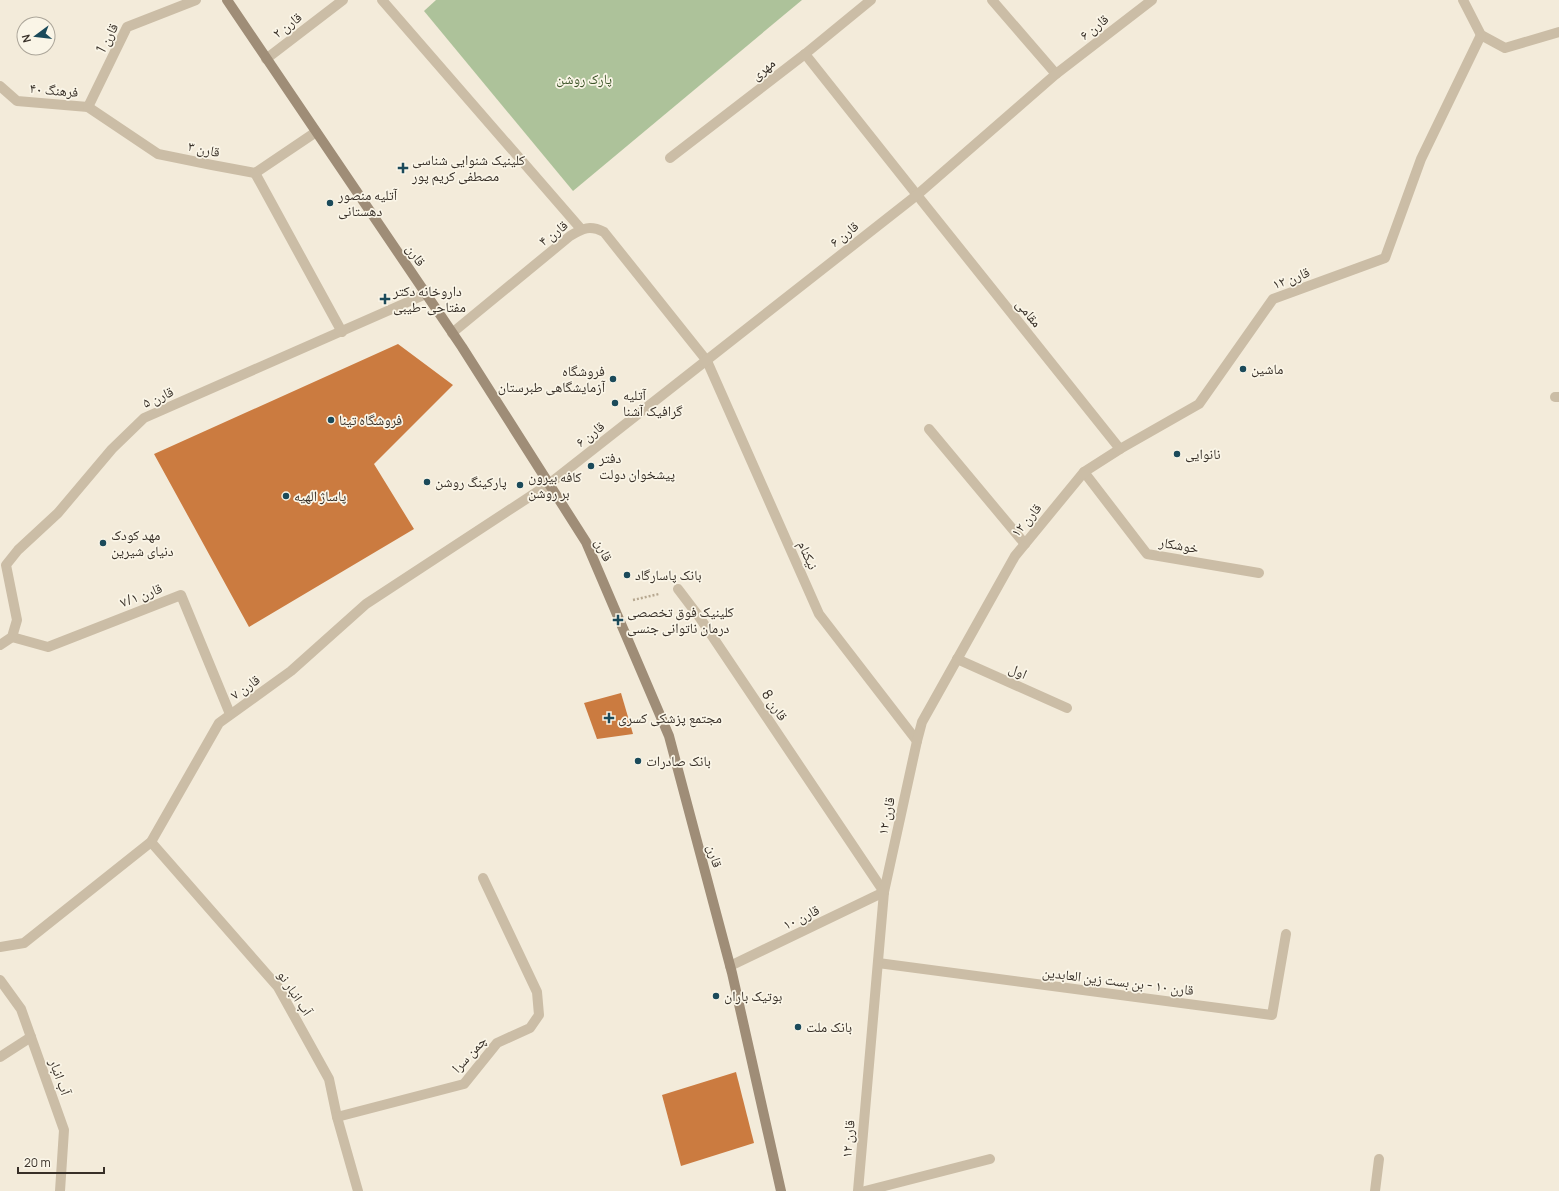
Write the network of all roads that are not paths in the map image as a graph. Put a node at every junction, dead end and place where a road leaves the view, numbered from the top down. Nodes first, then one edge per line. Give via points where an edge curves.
1 (196, 0) edge
2 (227, 0) edge
3 (343, 0) edge
4 (382, 0) edge
5 (871, 0) edge
6 (992, 0) edge
7 (1152, 0) edge
8 (1463, 0) edge
9 (1559, 32) edge
10 (1481, 35) junction
11 (805, 54) junction
12 (266, 59) junction
13 (1056, 74) junction
14 (0, 86) edge
15 (88, 107) junction
16 (316, 132) junction
17 (670, 158) dead end
18 (255, 173) junction
19 (917, 195) junction
20 (581, 230) junction
21 (426, 294) junction
22 (342, 332) junction
23 (452, 333) junction
24 (707, 360) junction
25 (929, 429) dead end
26 (1120, 449) junction
27 (1084, 472) junction
28 (549, 484) junction
29 (1025, 544) junction
30 (1260, 573) dead end
31 (678, 589) road end
32 (12, 637) junction
33 (0, 646) edge
34 (957, 659) junction
35 (1067, 708) dead end
36 (230, 714) junction
37 (917, 741) junction
38 (151, 842) junction
39 (483, 878) dead end
40 (884, 892) junction
41 (1286, 934) dead end
42 (0, 947) edge
43 (878, 963) junction
44 (730, 966) junction
45 (0, 980) edge
46 (31, 1036) junction
47 (0, 1057) edge
48 (337, 1117) junction
49 (990, 1159) dead end
50 (1378, 1159) dead end
51 (60, 1191) edge
52 (358, 1191) edge
53 (781, 1191) edge
54 (858, 1191) edge
55 (865, 1191) edge
56 (1375, 1191) edge

1 - 15 street, قارن 1 via 127,26
2 - 12 main road, قارن
3 - 12 street, قارن ٢
4 - 20 street
5 - 11 street, مهری
6 - 13 street
7 - 13 street, قارن ۶
8 - 10 street
9 - 10 street via 1505,48
10 - 26 street, قارن ۱۲ via 1421,159 1385,258 1273,299 1199,404
11 - 17 street, مهری
11 - 19 street, مقامی
12 - 16 main road, قارن
13 - 19 street, قارن ۶
14 - 15 street, فرهنگ ۴۰ via 17,101
15 - 18 street, قارن ٣ via 158,154
16 - 18 street
16 - 21 main road, قارن
18 - 22 street
19 - 24 street, قارن ۶
19 - 26 street, مقامی
20 - 23 street, قارن ۴ via 570,236
20 - 24 street, قارن ۴ via 596,228 604,232
21 - 22 street, قارن ۵
21 - 23 main road, قارن
22 - 32 street, قارن ۵ via 144,418 112,449 58,513 18,550 6,565 17,620
23 - 28 main road, قارن
24 - 28 street, قارن ۶
24 - 37 street, نیکنام via 819,614
25 - 29 street
26 - 27 street, قارن ۱۲
27 - 29 street, قارن ۱۲
27 - 30 street, خوشکار via 1147,554
28 - 36 street, قارن ٧ via 366,604 291,671
28 - 44 main road, قارن via 586,542 669,736
29 - 34 street, قارن ۱۲ via 1015,556
31 - 40 street, قارن 8
32 - 33 street
32 - 36 street, قارن ۷/۱ via 48,647 180,595
34 - 35 street, اول
34 - 37 street, قارن ۱۲ via 922,722
36 - 38 street, قارن ٧ via 219,723
37 - 40 street, قارن ۱۲
38 - 42 street, قارن ٧ via 24,943
38 - 48 street, آب انبار نو via 278,987 330,1079
39 - 48 street, چمن سرا via 537,992 539,1015 530,1028 497,1043 464,1084
40 - 43 street, قارن ۱۲
40 - 44 street, قارن ١٠
41 - 43 street, قارن ۱۰ - بن بست زین العابدین via 1272,1015
43 - 54 street, قارن ۱۲
44 - 53 main road, قارن
45 - 46 street, آب انبار via 21,1009
46 - 47 street
46 - 51 street, آب انبار via 64,1130
48 - 52 street, آب انبار نو
49 - 55 street
50 - 56 street

